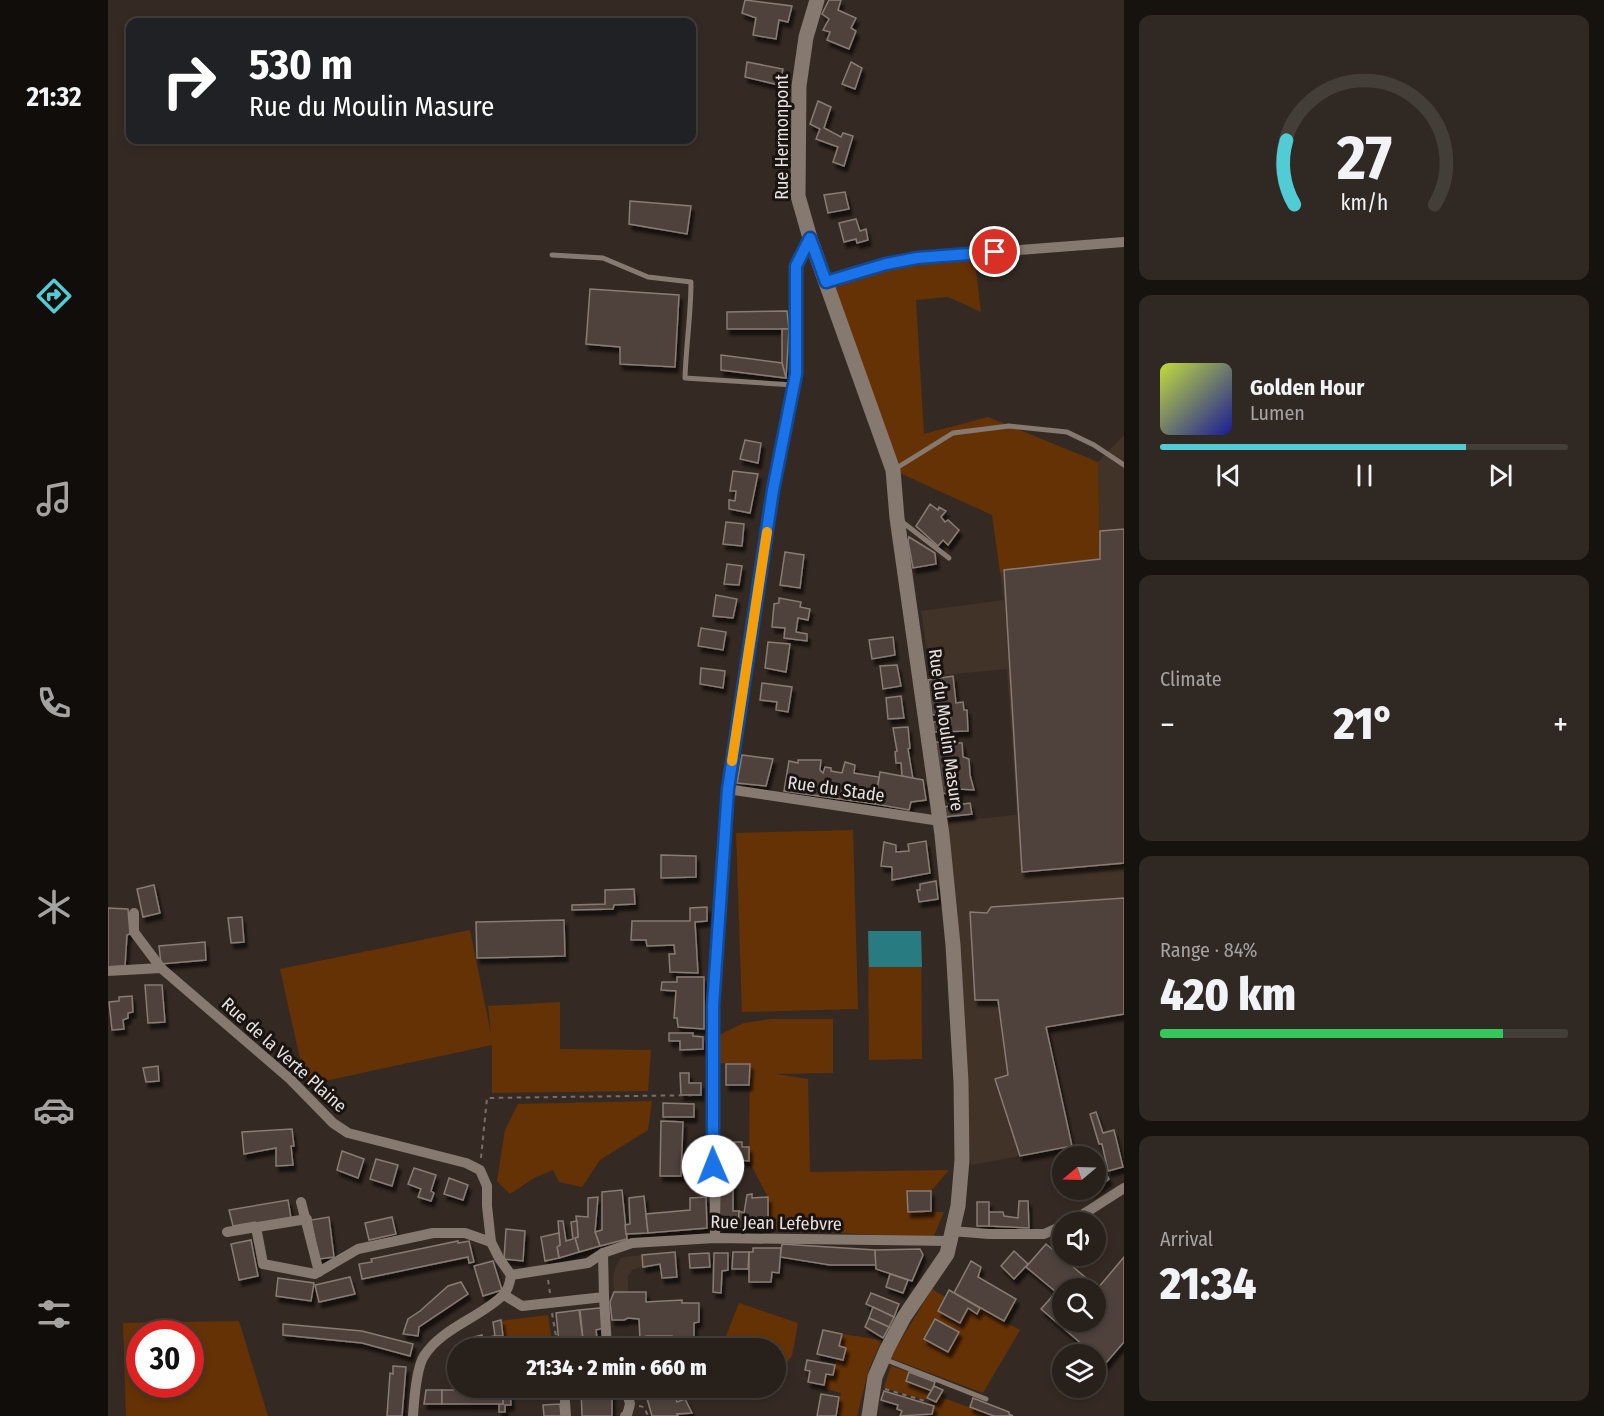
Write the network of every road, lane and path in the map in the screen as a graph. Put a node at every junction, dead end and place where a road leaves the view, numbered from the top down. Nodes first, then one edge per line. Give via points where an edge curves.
1 (817, 0) edge
2 (810, 238) junction
3 (1124, 242) edge
4 (552, 255) dead end
5 (826, 282) junction
6 (794, 385) junction
7 (1124, 465) edge
8 (893, 470) junction
9 (897, 518) junction
10 (950, 558) dead end
11 (728, 789) junction
12 (940, 821) junction
13 (134, 913) dead end
14 (161, 968) junction
15 (108, 970) edge
16 (712, 1095) junction
17 (480, 1170) junction
18 (1124, 1188) edge
19 (302, 1202) dead end
20 (1087, 1212) edge
21 (307, 1219) junction
22 (256, 1227) junction
23 (1052, 1230) edge
24 (227, 1232) dead end
25 (951, 1236) junction
26 (715, 1238) junction
27 (491, 1242) junction
28 (603, 1253) junction
29 (319, 1272) junction
30 (511, 1275) junction
31 (504, 1295) junction
32 (604, 1297) junction
33 (606, 1338) edge
34 (883, 1359) junction
35 (874, 1386) junction
36 (565, 1398) edge
37 (628, 1398) edge
38 (986, 1398) dead end
39 (924, 1401) dead end
40 (413, 1416) edge
41 (566, 1416) edge
42 (625, 1416) edge
43 (869, 1416) edge

1 - 2 main road, Rue Hermonpont via 806,37 799,86 798,196
2 - 5 main road, Rue du Moulin Masure
2 - 6 street via 796,266
3 - 5 street via 917,258
4 - 6 lane via 603,258 648,277 691,282 685,378
5 - 8 main road, Rue du Moulin Masure
6 - 11 street via 773,490
7 - 8 lane via 1067,432 1009,426 953,433
8 - 9 main road, Rue du Moulin Masure
9 - 10 lane
9 - 12 main road, Rue du Moulin Masure
11 - 12 street, Rue du Stade
11 - 16 street via 713,1006
12 - 25 main road, Rue du Moulin Masure via 962,1082 962,1160
13 - 14 street, Rue de la Verte Plaine via 134,932
14 - 15 street
14 - 17 street, Rue de la Verte Plaine via 291,1079 348,1134 466,1163
16 - 17 path via 487,1098
16 - 26 street
17 - 27 street via 487,1186
18 - 20 street
19 - 21 street
21 - 22 street
21 - 29 street
22 - 24 street
22 - 29 street via 263,1264
23 - 25 street, Rue Jean Lefebvre via 1044,1234
25 - 26 street, Rue Jean Lefebvre
25 - 34 main road, Rue du Moulin Masure via 947,1254 904,1317
26 - 28 street, Rue Jean Lefebvre via 632,1243
27 - 29 street via 465,1233 433,1233 358,1249
27 - 30 street
28 - 30 street, Rue Jean Lefebvre via 588,1263
28 - 32 street
30 - 31 street
31 - 32 street via 522,1306
31 - 40 street via 444,1336 423,1357
32 - 33 street
34 - 35 main road, Rue du Moulin Masure
34 - 38 lane
35 - 39 path
35 - 43 main road, Rue du Moulin Masure
36 - 41 street
37 - 42 street

